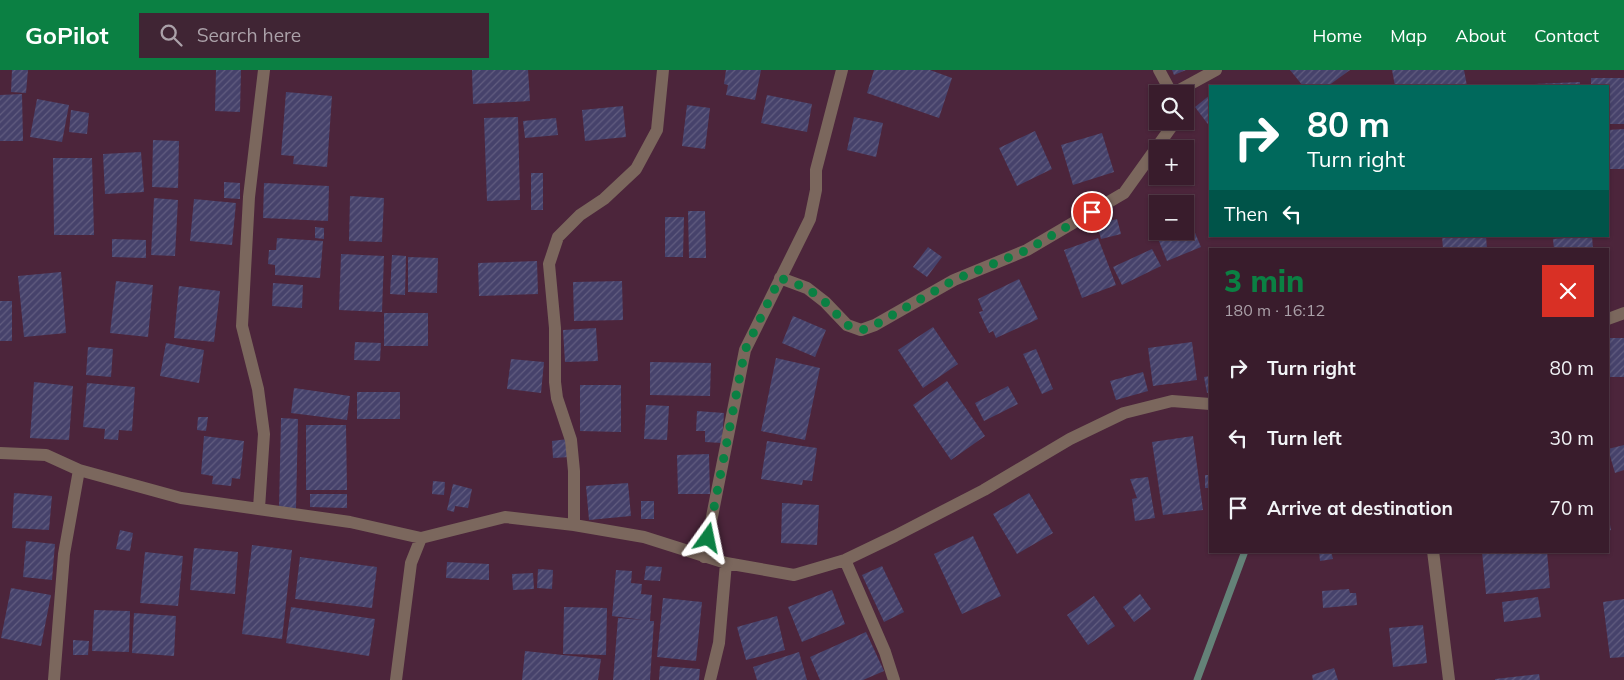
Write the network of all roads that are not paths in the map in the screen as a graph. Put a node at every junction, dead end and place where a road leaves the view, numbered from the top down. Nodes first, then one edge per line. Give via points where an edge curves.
1 (264, 70) edge
2 (663, 70) edge
3 (842, 70) edge
4 (1159, 70) edge
5 (1216, 70) edge
6 (1167, 85) edge
7 (1188, 85) edge
8 (1169, 130) edge
9 (780, 278) junction
10 (1624, 314) edge
11 (1609, 319) edge
12 (1209, 404) edge
13 (0, 453) edge
14 (79, 470) junction
15 (259, 508) junction
16 (574, 525) junction
17 (421, 538) junction
18 (1433, 553) edge
19 (704, 557) junction
20 (845, 560) junction
21 (726, 563) junction
22 (54, 680) edge
23 (396, 680) edge
24 (710, 680) edge
25 (894, 680) edge
26 (1449, 680) edge

1 - 15 street via 249,197 242,326 258,390 264,434
2 - 16 street via 657,130 636,169 558,237 549,264 555,328 555,382 571,440
3 - 9 street via 816,170 810,219
4 - 6 street
5 - 7 street
8 - 9 street via 1124,193 1027,250 954,280 862,330 847,325 807,288
9 - 19 street via 745,350
10 - 11 street
12 - 20 street via 1172,401 1124,413 1070,439 984,490
13 - 14 street via 46,455
14 - 15 street via 181,498
14 - 22 street via 64,554
15 - 17 street via 350,522
16 - 17 street via 506,517
16 - 19 street via 644,537
17 - 23 street via 411,563
18 - 26 street
19 - 21 street
20 - 21 street via 794,575
20 - 25 street
21 - 24 street via 719,642

